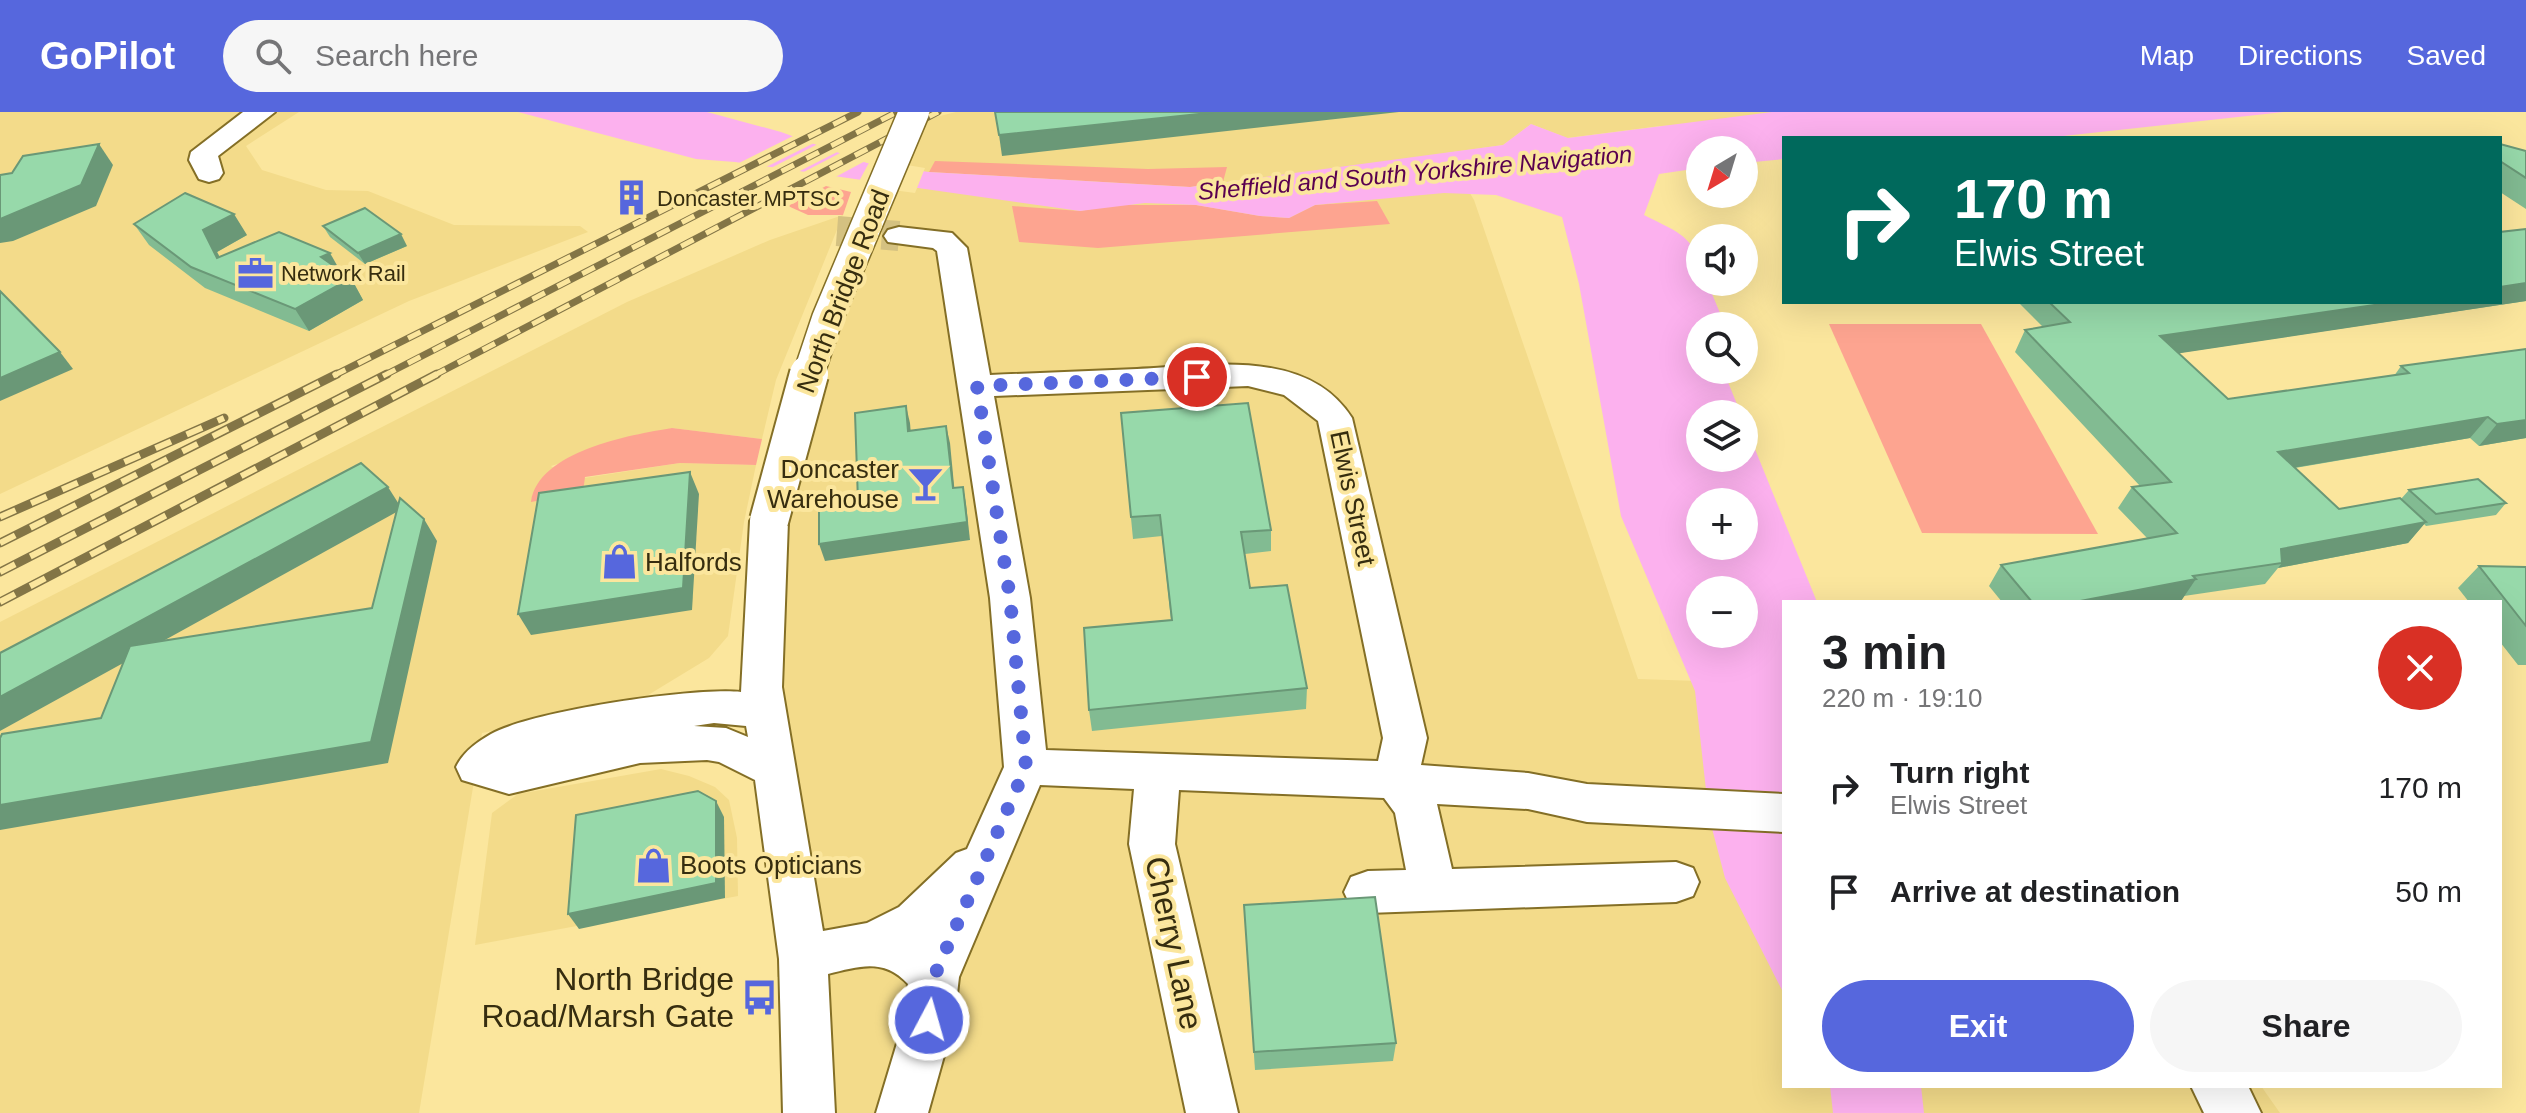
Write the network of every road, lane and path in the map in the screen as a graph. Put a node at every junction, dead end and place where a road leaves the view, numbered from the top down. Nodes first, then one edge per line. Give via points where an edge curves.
1 (914, 112) edge
2 (924, 112) edge
3 (258, 114) edge
4 (209, 173) dead end
5 (899, 236) tunnel mouth
6 (977, 386) junction
7 (776, 520) junction
8 (767, 711) junction
9 (566, 729) junction
10 (610, 752) junction
11 (1026, 767) junction
12 (776, 770) junction
13 (1158, 772) junction
14 (1396, 780) junction
15 (1782, 786) edge
16 (1586, 791) junction
17 (1782, 813) edge
18 (986, 853) junction
19 (1676, 882) dead end
20 (1433, 890) junction
21 (1368, 892) dead end
22 (869, 946) junction
23 (803, 959) junction
24 (934, 977) junction
25 (2218, 1088) edge
26 (809, 1113) edge
27 (902, 1113) edge
28 (1212, 1113) edge
29 (2235, 1113) edge

1 - 7 street, North Bridge Road, bridge via 813,359
2 - 7 street, North Bridge Road via 826,354
3 - 4 street via 205,152
5 - 6 street via 941,239 952,248
6 - 11 street via 1010,598
6 - 14 street, Elwis Street via 1248,375 1279,380 1323,403 1335,418 1405,738
7 - 8 street, North Bridge Road via 777,682
8 - 9 street via 714,706
8 - 12 street, North Bridge Road
9 - 10 street via 578,743
9 - 10 street via 508,745 478,767 509,776
10 - 12 street via 640,745 707,743 726,746
11 - 13 street
11 - 18 street
12 - 23 street, North Bridge Road
13 - 14 street
13 - 28 street, Cherry Lane via 1152,844
14 - 16 street
14 - 20 street via 1416,807
15 - 16 street
16 - 17 street
18 - 22 street via 916,922
18 - 24 street
19 - 20 street
20 - 21 street
22 - 23 street
22 - 24 street via 894,946
23 - 26 street, North Bridge Road
24 - 27 street via 929,1020
25 - 29 street

